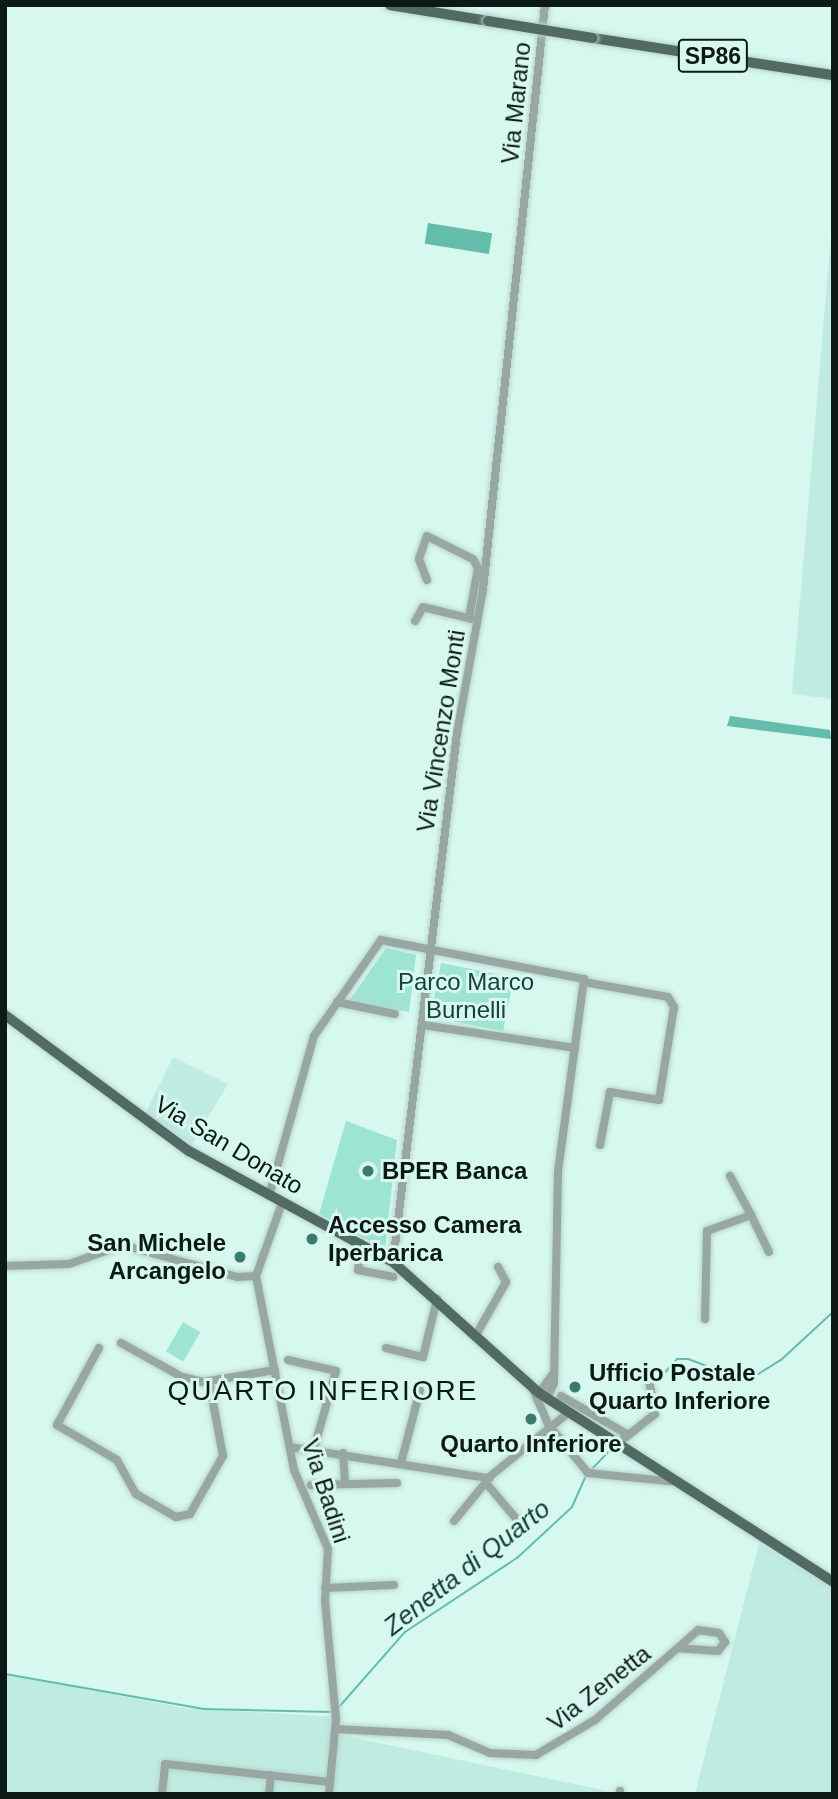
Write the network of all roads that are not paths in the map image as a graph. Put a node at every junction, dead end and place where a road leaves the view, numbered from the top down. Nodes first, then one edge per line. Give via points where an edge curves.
1 (390, 5) edge
2 (545, 5) edge
3 (833, 75) edge
4 (525, 204) joint
5 (427, 580) dead end
6 (478, 598) junction
7 (473, 620) junction
8 (415, 621) dead end
9 (431, 953) junction
10 (584, 982) junction
11 (337, 1002) junction
12 (395, 1013) dead end
13 (5, 1015) edge
14 (423, 1025) junction
15 (575, 1048) junction
16 (600, 1145) dead end
17 (730, 1176) dead end
18 (269, 1196) junction
19 (282, 1203) junction
20 (751, 1215) junction
21 (362, 1243) junction
22 (769, 1252) dead end
23 (393, 1262) junction
24 (5, 1266) edge
25 (498, 1266) dead end
26 (256, 1276) junction
27 (393, 1277) dead end
28 (437, 1299) junction
29 (705, 1319) dead end
30 (476, 1335) junction
31 (121, 1343) dead end
32 (99, 1348) dead end
33 (386, 1348) dead end
34 (288, 1360) dead end
35 (275, 1370) junction
36 (648, 1375) dead end
37 (209, 1381) junction
38 (420, 1390) dead end
39 (547, 1396) junction
40 (568, 1413) junction
41 (548, 1424) junction
42 (625, 1433) junction
43 (617, 1444) junction
44 (290, 1447) junction
45 (314, 1448) junction
46 (343, 1453) junction
47 (401, 1463) junction
48 (489, 1480) junction
49 (676, 1482) junction
50 (345, 1483) junction
51 (397, 1483) dead end
52 (311, 1485) dead end
53 (454, 1521) dead end
54 (519, 1522) dead end
55 (833, 1582) edge
56 (394, 1585) dead end
57 (325, 1588) junction
58 (679, 1648) junction
59 (335, 1729) junction
60 (271, 1775) junction
61 (330, 1782) junction
62 (162, 1794) edge
63 (269, 1794) edge
64 (329, 1794) edge

1 - 3 main road, SP86, bridge
2 - 4 street, Via Marano
4 - 6 street, Via Vincenzo Monti
5 - 6 street via 419,552 432,534 477,563
6 - 7 street, Via Vincenzo Monti
7 - 8 street via 423,607
7 - 9 street, Via Vincenzo Monti
9 - 10 street
9 - 11 street via 381,940
9 - 14 street, Via Vincenzo Monti
10 - 15 street
10 - 16 street via 668,997 674,1007 659,1100 610,1092
11 - 12 street
11 - 18 street via 314,1035
13 - 18 main road, Via San Donato via 189,1151
14 - 15 street
14 - 23 street, Via Vincenzo Monti
15 - 39 street via 558,1172 552,1376
17 - 20 street
18 - 19 main road, Via San Donato
19 - 21 main road, Via San Donato
19 - 26 street
20 - 22 street
20 - 29 street via 707,1230
21 - 23 main road, Via San Donato
21 - 27 street via 358,1270
23 - 28 main road, Via San Donato
24 - 26 street via 69,1264 123,1245 237,1277
25 - 30 street via 506,1282
26 - 35 street, Via Badini
28 - 30 main road, Via San Donato
28 - 33 street via 423,1357
30 - 39 main road, Via San Donato
31 - 37 street via 182,1377
32 - 37 street via 57,1425 117,1460 136,1494 176,1517 190,1514 223,1456
34 - 45 street via 336,1371
35 - 37 street
35 - 44 street, Via Badini
36 - 42 street via 655,1414
38 - 47 street
39 - 40 main road, Via San Donato
39 - 41 street, Via San Donato
39 - 41 street
39 - 42 street
40 - 41 street
40 - 43 main road, Via San Donato
41 - 48 street
41 - 49 street, Via San Donato via 588,1473
42 - 43 street
43 - 49 main road, Via San Donato
44 - 45 street
44 - 57 street, Via Badini via 325,1536
45 - 46 street
46 - 47 street
46 - 50 street
47 - 48 street
48 - 53 street
48 - 54 street
49 - 55 main road, Via San Donato
50 - 51 street
50 - 52 street
56 - 57 street
57 - 59 street, Via Badini
58 - 58 street, Via Zenetta via 698,1630 719,1633 725,1643 718,1651
58 - 59 street, Via Zenetta via 595,1720 537,1755 490,1753 448,1735
59 - 61 street, Via Badini
60 - 61 street
60 - 62 street via 165,1764
60 - 63 street
61 - 64 street, Via Badini

